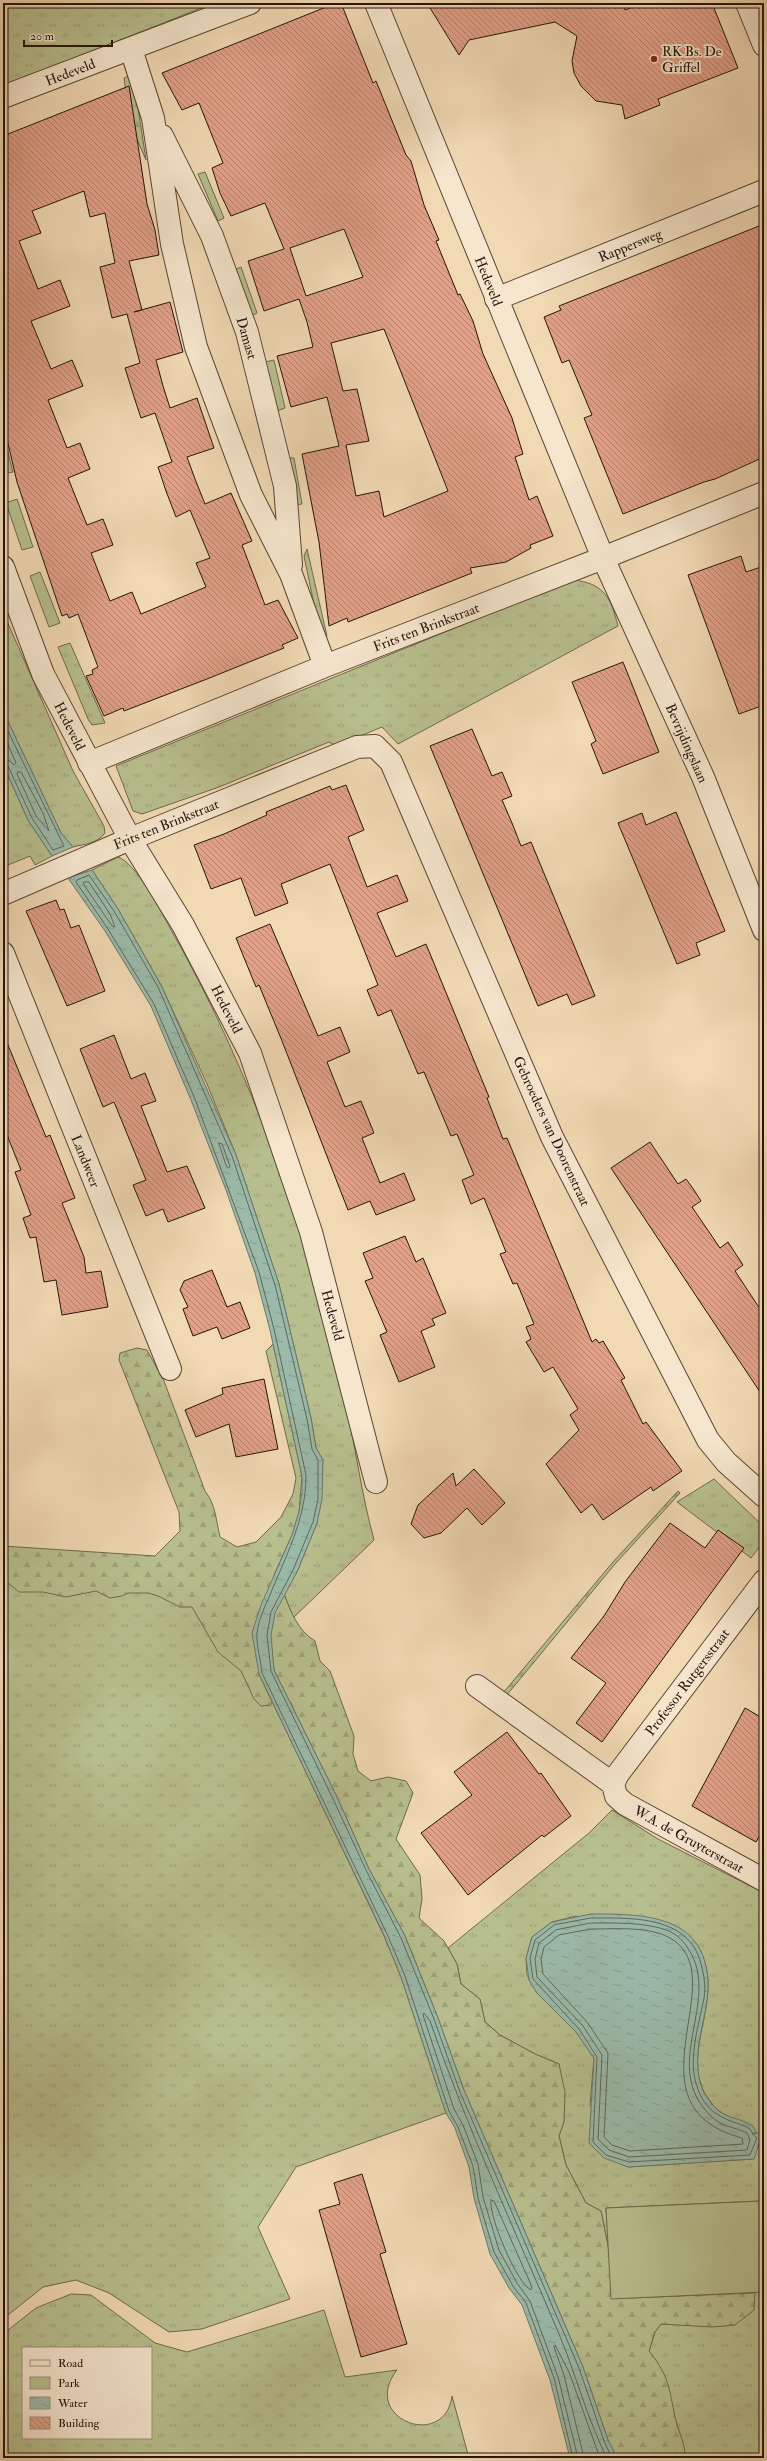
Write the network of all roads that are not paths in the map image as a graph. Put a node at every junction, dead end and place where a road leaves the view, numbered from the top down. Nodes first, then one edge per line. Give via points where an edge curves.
1 (250, 3) edge
2 (376, 3) edge
3 (746, 3) edge
4 (764, 45) edge
5 (131, 49) junction
6 (3, 98) edge
7 (153, 118) junction
8 (764, 191) edge
9 (496, 299) junction
10 (764, 493) edge
11 (603, 558) junction
12 (3, 567) edge
13 (291, 574) junction
14 (325, 666) junction
15 (375, 746) joint
16 (89, 763) junction
17 (130, 839) junction
18 (3, 894) edge
19 (764, 930) edge
20 (3, 953) edge
21 (170, 1369) dead end
22 (376, 1482) dead end
23 (764, 1496) edge
24 (764, 1581) edge
25 (477, 1686) dead end
26 (614, 1790) junction
27 (764, 1880) edge

1 - 5 street, Hedeveld
2 - 9 street, Hedeveld
3 - 4 street
5 - 6 street, Hedeveld
5 - 7 street, Damast
7 - 13 street, Damast via 172,244 196,347 251,495
7 - 13 street, Damast via 212,236 247,332 285,486
8 - 9 street, Rappersweg
9 - 11 street, Hedeveld
10 - 11 street, Frits ten Brinkstraat
11 - 14 street, Frits ten Brinkstraat
11 - 19 street, Bevrijdingslaan via 703,777
12 - 16 street, Hedeveld via 43,674
13 - 14 street, Damast
14 - 16 street, Frits ten Brinkstraat
15 - 17 street, Frits ten Brinkstraat via 357,747
15 - 23 street, Gebroeders van Doorenstraat via 391,762 552,1137 708,1440 726,1462
16 - 17 street, Hedeveld
17 - 18 street, Frits ten Brinkstraat
17 - 22 street, Hedeveld via 183,925 250,1053 311,1232
20 - 21 street, Landweer
24 - 26 street, Professor Rutgersstraat via 618,1774
25 - 26 street
26 - 27 street, W.A. de Gruyterstraat via 625,1804

